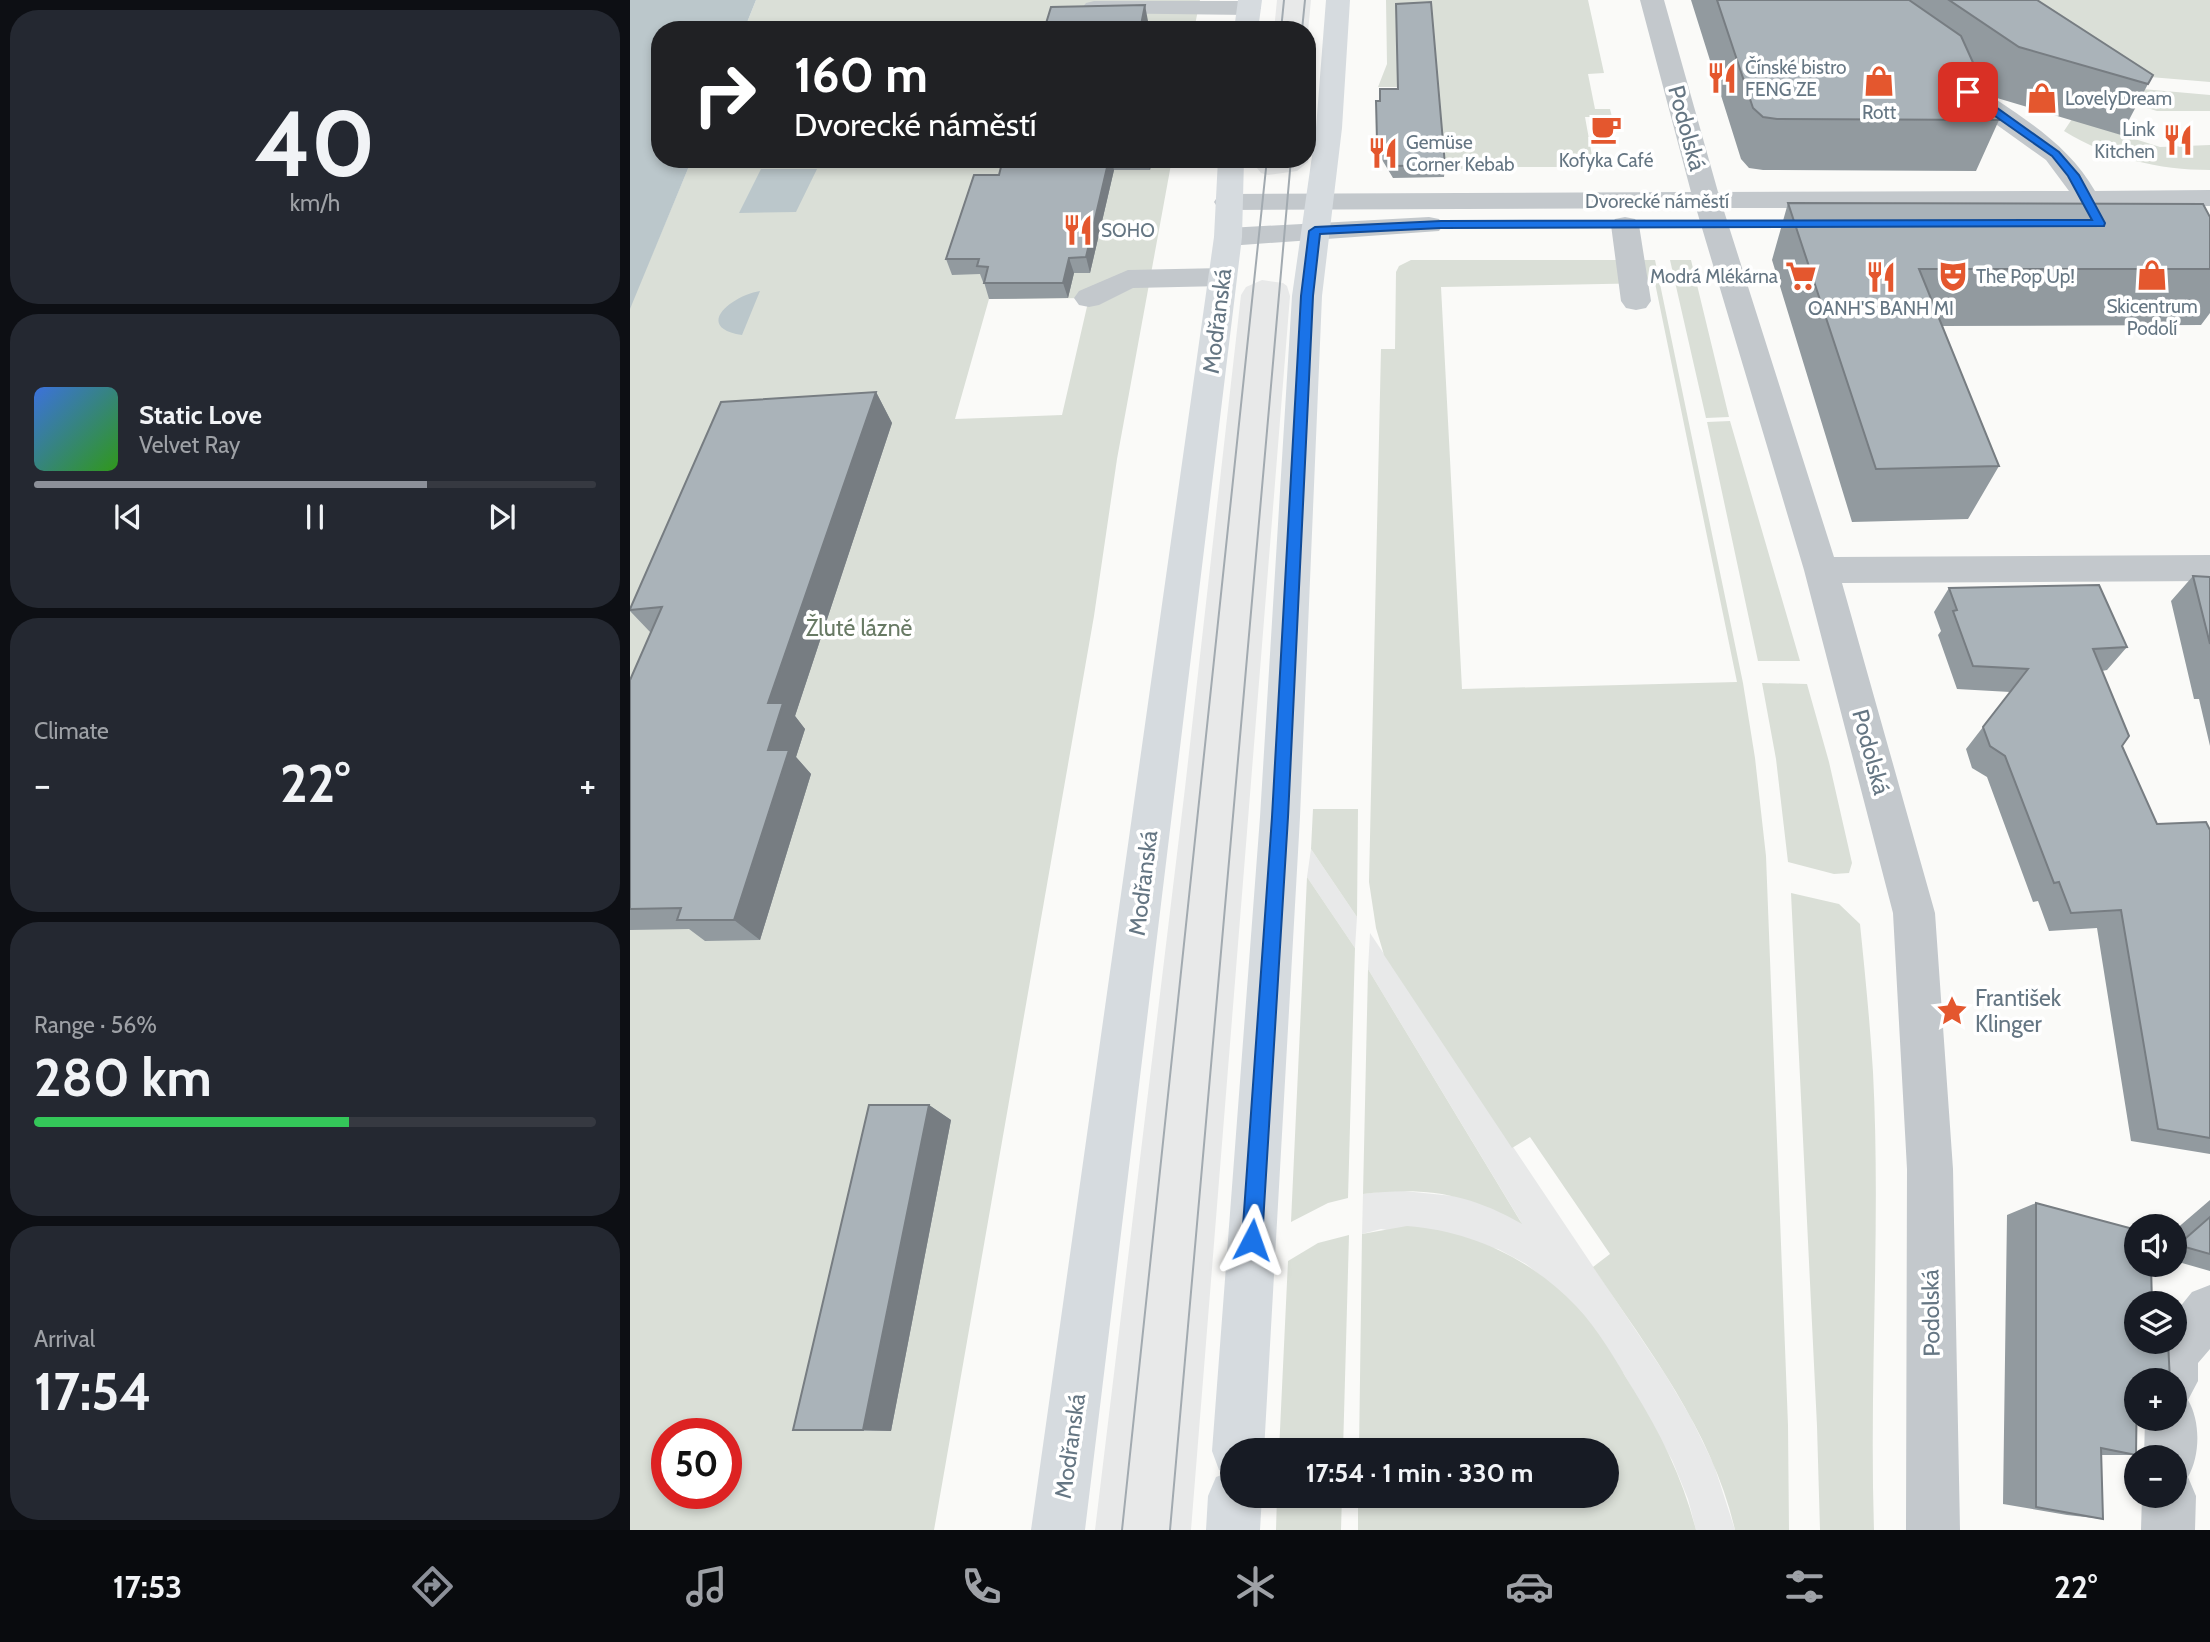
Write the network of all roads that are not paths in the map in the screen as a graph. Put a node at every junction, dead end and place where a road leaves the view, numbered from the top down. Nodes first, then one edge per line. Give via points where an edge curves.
1 (1338, 0) edge
2 (1652, 0) edge
3 (1072, 8) edge
4 (1249, 13) edge
5 (1936, 69) edge
6 (1230, 168) edge
7 (2086, 200) junction
8 (1228, 202) junction
9 (2209, 206) edge
10 (1711, 212) junction
11 (1317, 216) junction
12 (2099, 223) junction
13 (1625, 225) junction
14 (1228, 237) junction
15 (1223, 277) junction
16 (1089, 298) dead end
17 (1636, 301) dead end
18 (2210, 568) edge
19 (1821, 570) junction
20 (2210, 1310) edge
21 (2173, 1368) edge
22 (1239, 1438) edge
23 (1234, 1508) edge
24 (2169, 1508) edge
25 (1058, 1530) edge
26 (1233, 1530) edge
27 (1933, 1530) edge
28 (2168, 1530) edge

1 - 11 main road
2 - 10 street, Podolská
3 - 4 street
5 - 7 street via 2055,154
6 - 8 main road, Modřanská
7 - 9 street, Dvorecké náměstí
7 - 10 street, Dvorecké náměstí via 1865,202
7 - 12 street
8 - 11 street, Dvorecké náměstí
8 - 14 main road, Modřanská
9 - 12 street, Dvorecké náměstí
10 - 11 street, Dvorecké náměstí
10 - 12 street, Dvorecké náměstí
10 - 13 street, Dvorecké náměstí
10 - 19 street, Podolská
11 - 13 street, Dvorecké náměstí via 1441,225
11 - 14 street, Dvorecké náměstí
11 - 22 main road via 1307,296 1279,829
13 - 17 street
14 - 15 main road, Modřanská
15 - 16 street via 1128,279
15 - 25 main road, Modřanská
18 - 19 street
19 - 27 street, Podolská via 1914,913 1930,1169
20 - 21 street via 2174,1354
23 - 26 main road
24 - 28 street

